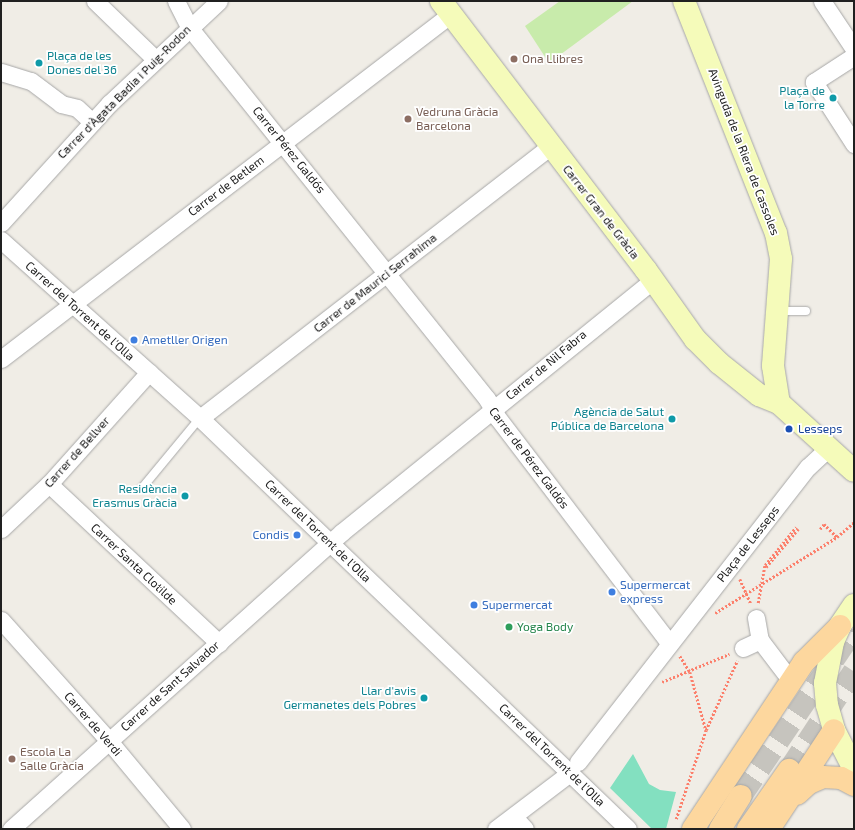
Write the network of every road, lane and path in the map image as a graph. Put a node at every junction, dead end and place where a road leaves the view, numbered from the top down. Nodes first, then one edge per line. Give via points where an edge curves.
1 (95, 1) edge
2 (176, 1) edge
3 (219, 1) edge
4 (684, 1) edge
5 (822, 1) edge
6 (446, 8) edge
7 (189, 27) junction
8 (854, 49) edge
9 (854, 56) edge
10 (155, 59) junction
11 (1, 72) edge
12 (92, 122) junction
13 (283, 142) junction
14 (854, 144) edge
15 (550, 147) junction
16 (1, 223) edge
17 (1, 240) edge
18 (388, 273) junction
19 (652, 280) junction
20 (72, 302) junction
21 (806, 310) dead end
22 (777, 312) junction
23 (1, 358) edge
24 (149, 372) junction
25 (779, 403) junction
26 (492, 411) junction
27 (200, 418) junction
28 (827, 449) junction
29 (854, 471) edge
30 (49, 484) junction
31 (142, 488) dead end
32 (854, 522) edge
33 (797, 528) dead end
34 (1, 529) edge
35 (820, 529) dead end
36 (837, 537) junction
37 (329, 544) junction
38 (733, 563) junction
39 (761, 585) junction
40 (747, 594) junction
41 (854, 605) edge
42 (709, 617) dead end
43 (756, 618) junction
44 (1, 620) edge
45 (840, 626) junction
46 (760, 640) junction
47 (670, 642) junction
48 (218, 643) junction
49 (743, 648) junction
50 (690, 672) junction
51 (785, 673) dead end
52 (632, 692) junction
53 (706, 730) junction
54 (834, 730) junction
55 (109, 741) junction
56 (575, 767) junction
57 (854, 769) edge
58 (789, 770) tunnel mouth
59 (854, 785) edge
60 (741, 796) tunnel mouth
61 (789, 802) junction
62 (519, 823) edge
63 (684, 825) edge
64 (11, 829) edge
65 (182, 829) edge
66 (496, 829) edge
67 (628, 829) edge
68 (720, 829) edge
69 (748, 829) edge
70 (769, 829) edge

1 - 10 street
2 - 7 street, Carrer Pérez Galdós
3 - 7 street, Carrer d'Àgata Badia i Puig-Rodon
4 - 22 street, Avinguda de la Riera de Cassoles via 776,233 781,259
5 - 8 street
6 - 13 street, Carrer de Betlem
6 - 15 street, Carrer Gran de Gràcia
7 - 10 street, Carrer d'Àgata Badia i Puig-Rodon
7 - 13 street, Carrer Pérez Galdós
9 - 14 street via 814,82
10 - 12 street, Carrer d'Àgata Badia i Puig-Rodon
11 - 12 street via 31,81 61,104 77,108
12 - 16 street, Carrer d'Àgata Badia i Puig-Rodon
13 - 18 street, Carrer Pérez Galdós
13 - 20 street, Carrer de Betlem
15 - 18 street, Carrer de Maurici Serrahima
15 - 19 street, Carrer Gran de Gràcia
17 - 20 street, Carrer del Torrent de l'Olla
18 - 26 street, Carrer de Pérez Galdós via 487,399
18 - 27 street, Carrer de Maurici Serrahima
19 - 25 street, Carrer Gran de Gràcia via 695,339 718,363 759,395
19 - 26 street, Carrer de Nil Fabra via 562,351
20 - 23 street, Carrer de Betlem
20 - 24 street, Carrer del Torrent de l'Olla
21 - 22 lane
22 - 25 street, Avinguda de la Riera de Cassoles via 773,366
24 - 27 street, Carrer del Torrent de l'Olla
24 - 30 street, Carrer de Bellver
25 - 28 street
26 - 37 street, Carrer de Nil Fabra
26 - 47 street, Carrer de Pérez Galdós
27 - 31 lane
27 - 37 street, Carrer del Torrent de l'Olla
28 - 29 street
28 - 38 street, Plaça de Lesseps via 808,466
30 - 34 street, Carrer de Bellver
30 - 48 street, Carrer Santa Clotilde
32 - 36 path
33 - 39 path via 765,566
35 - 36 path via 824,524
36 - 39 path
37 - 48 street, Carrer de Sant Salvador
37 - 56 street, Carrer del Torrent de l'Olla
38 - 40 path
38 - 47 street, Plaça de Lesseps
39 - 40 path
39 - 43 path
40 - 42 path
40 - 43 path
41 - 45 street
43 - 46 street
44 - 55 street, Carrer de Verdi
45 - 54 street via 827,661 825,683 827,705
45 - 63 main road via 804,662
46 - 49 street
46 - 51 street
47 - 50 path
47 - 52 street, Plaça de Lesseps
48 - 55 street, Carrer de Sant Salvador
49 - 50 path
49 - 53 path
50 - 52 path
50 - 53 path
52 - 56 street, Plaça de Lesseps
53 - 63 path
54 - 57 street
54 - 61 main road
55 - 64 street, Carrer de Sant Salvador
55 - 65 street, Carrer de Verdi
56 - 62 street, Plaça de Lesseps
56 - 67 street, Carrer del Torrent de l'Olla
58 - 69 main road
59 - 61 main road via 841,778 816,778
60 - 68 main road
61 - 70 main road
62 - 66 street, Plaça de Lesseps

